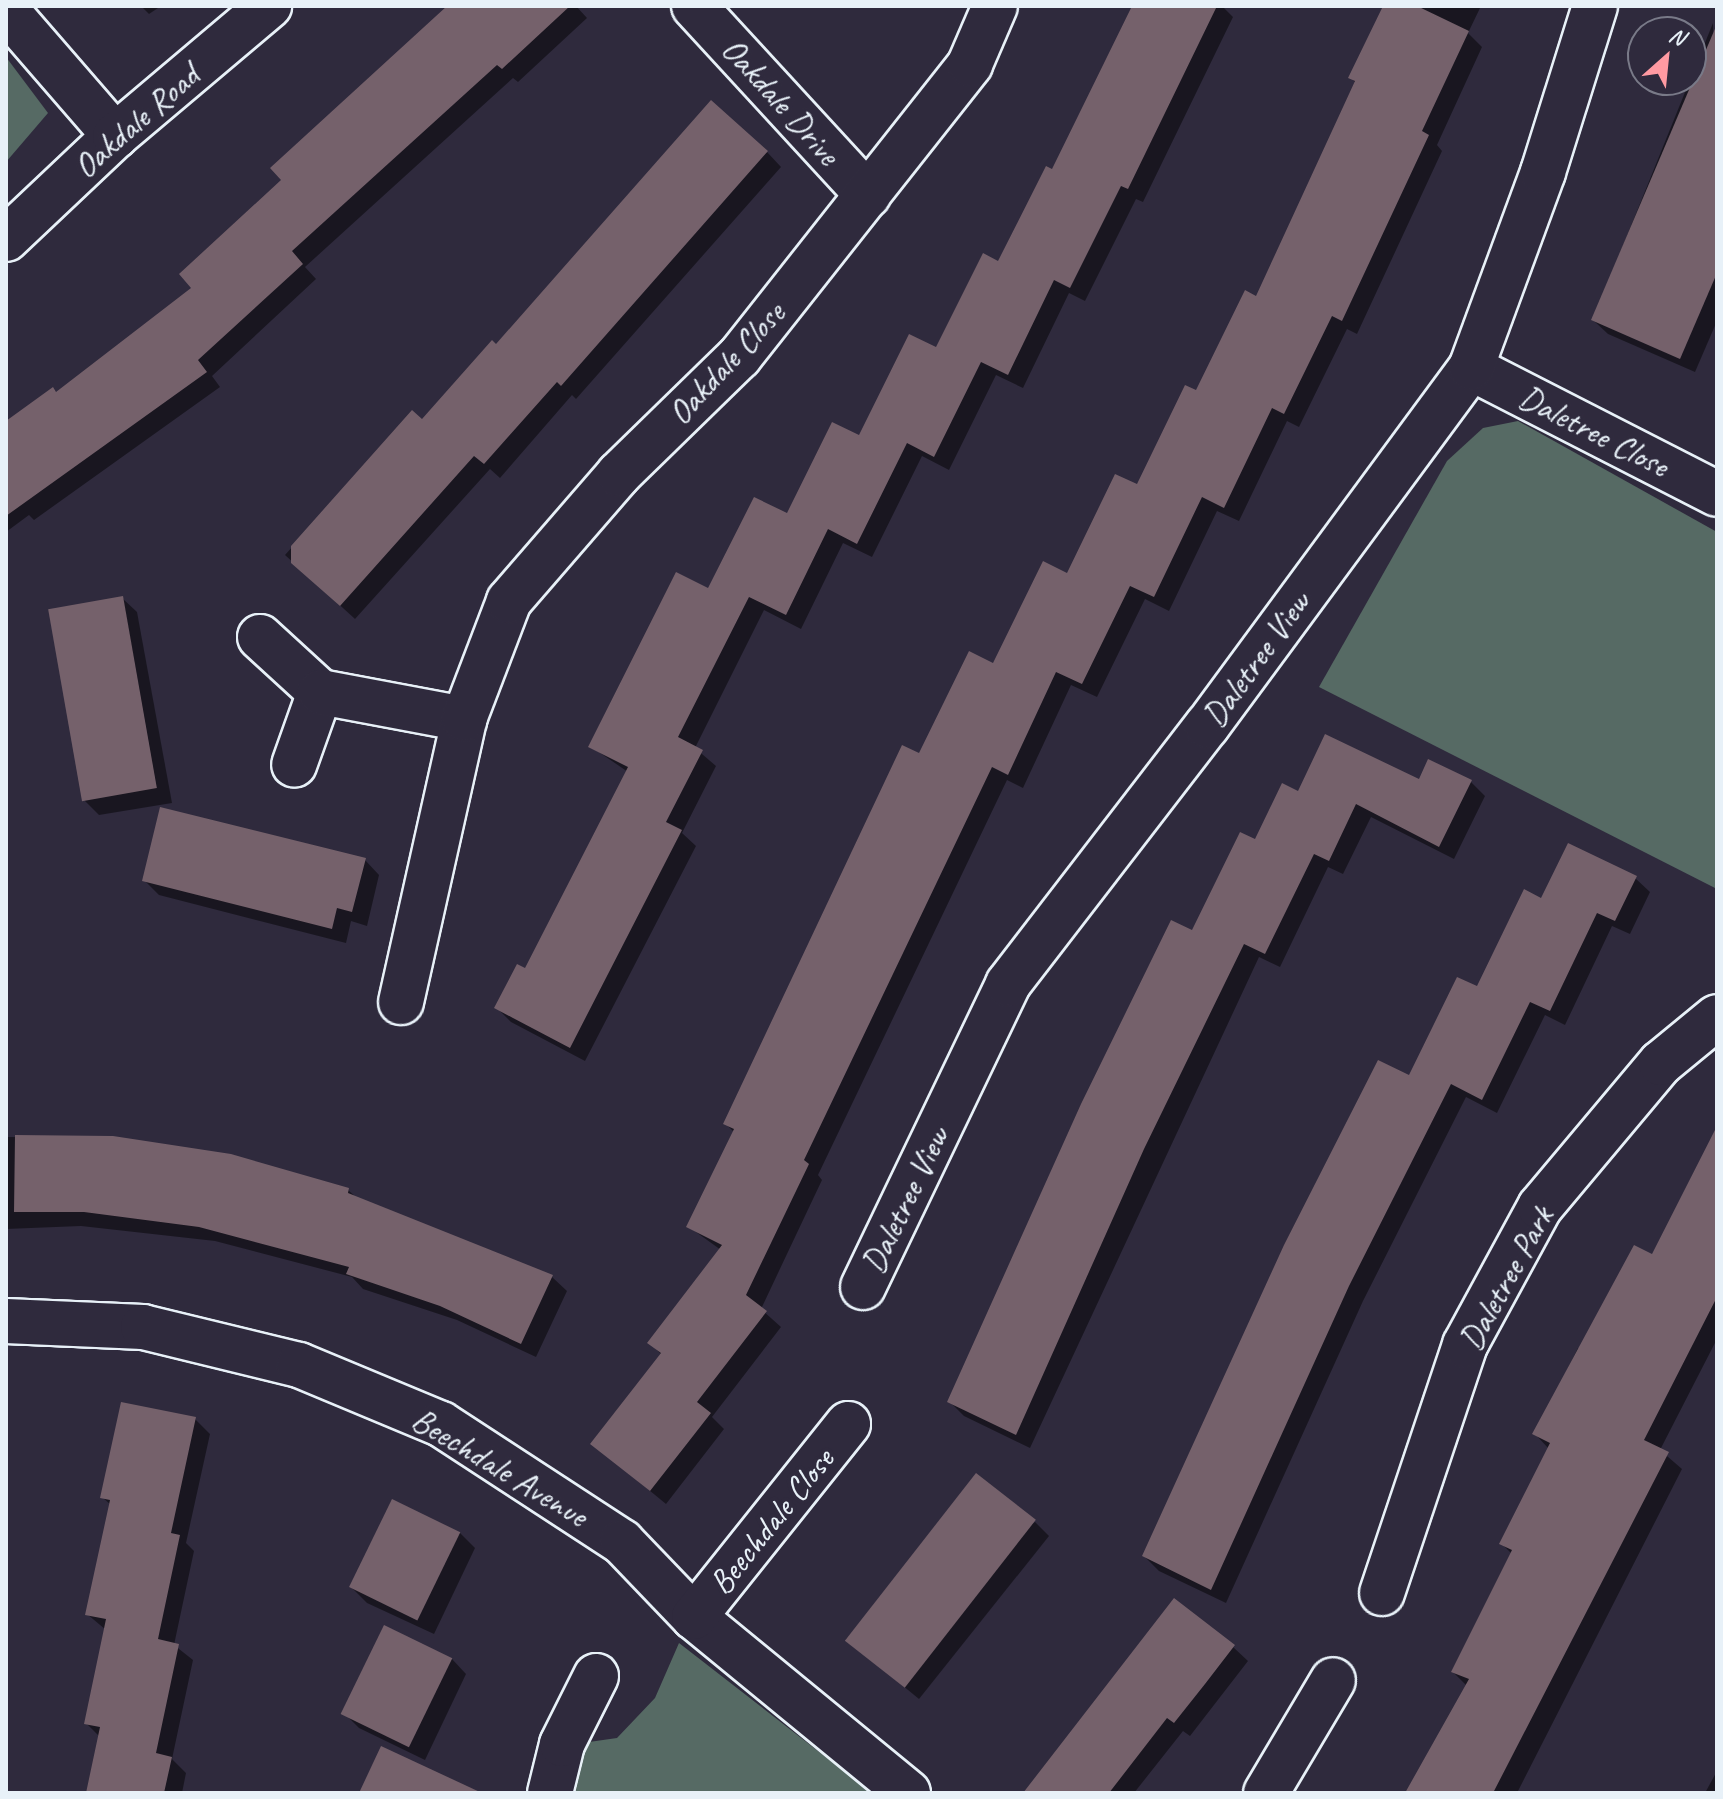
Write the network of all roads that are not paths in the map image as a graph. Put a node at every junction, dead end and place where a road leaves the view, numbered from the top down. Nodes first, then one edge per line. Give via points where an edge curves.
1 (269, 6) edge
2 (694, 6) edge
3 (995, 6) edge
4 (1595, 6) edge
5 (6, 10) edge
6 (115, 136) junction
7 (868, 195) junction
8 (6, 239) edge
9 (1471, 368) junction
10 (1717, 494) edge
11 (260, 637) dead end
12 (320, 692) junction
13 (464, 719) junction
14 (294, 765) dead end
15 (401, 1002) dead end
16 (1717, 1017) edge
17 (863, 1287) dead end
18 (6, 1321) edge
19 (848, 1424) dead end
20 (1382, 1593) dead end
21 (694, 1617) junction
22 (596, 1676) dead end
23 (1333, 1680) dead end
24 (550, 1793) edge
25 (908, 1793) edge
26 (1266, 1793) edge

1 - 6 street, Oakdale Road
2 - 7 street, Oakdale Drive
3 - 7 street, Oakdale Close via 970,64
4 - 9 street, Daletree View via 1543,172
5 - 6 street
6 - 8 street, Oakdale Road
7 - 13 street, Oakdale Close via 739,357 619,474 509,601
9 - 10 street, Daletree Close
9 - 17 street, Daletree View via 1207,726 1008,984
11 - 12 street
12 - 13 street
12 - 14 street
13 - 15 street, Oakdale Close
16 - 20 street, Daletree Park via 1661,1063 1540,1207 1465,1345
18 - 21 street, Beechdale Avenue via 143,1327 299,1365 441,1424 622,1542
19 - 21 street, Beechdale Close
21 - 25 street, Beechdale Avenue
22 - 24 street via 562,1744
23 - 26 street

